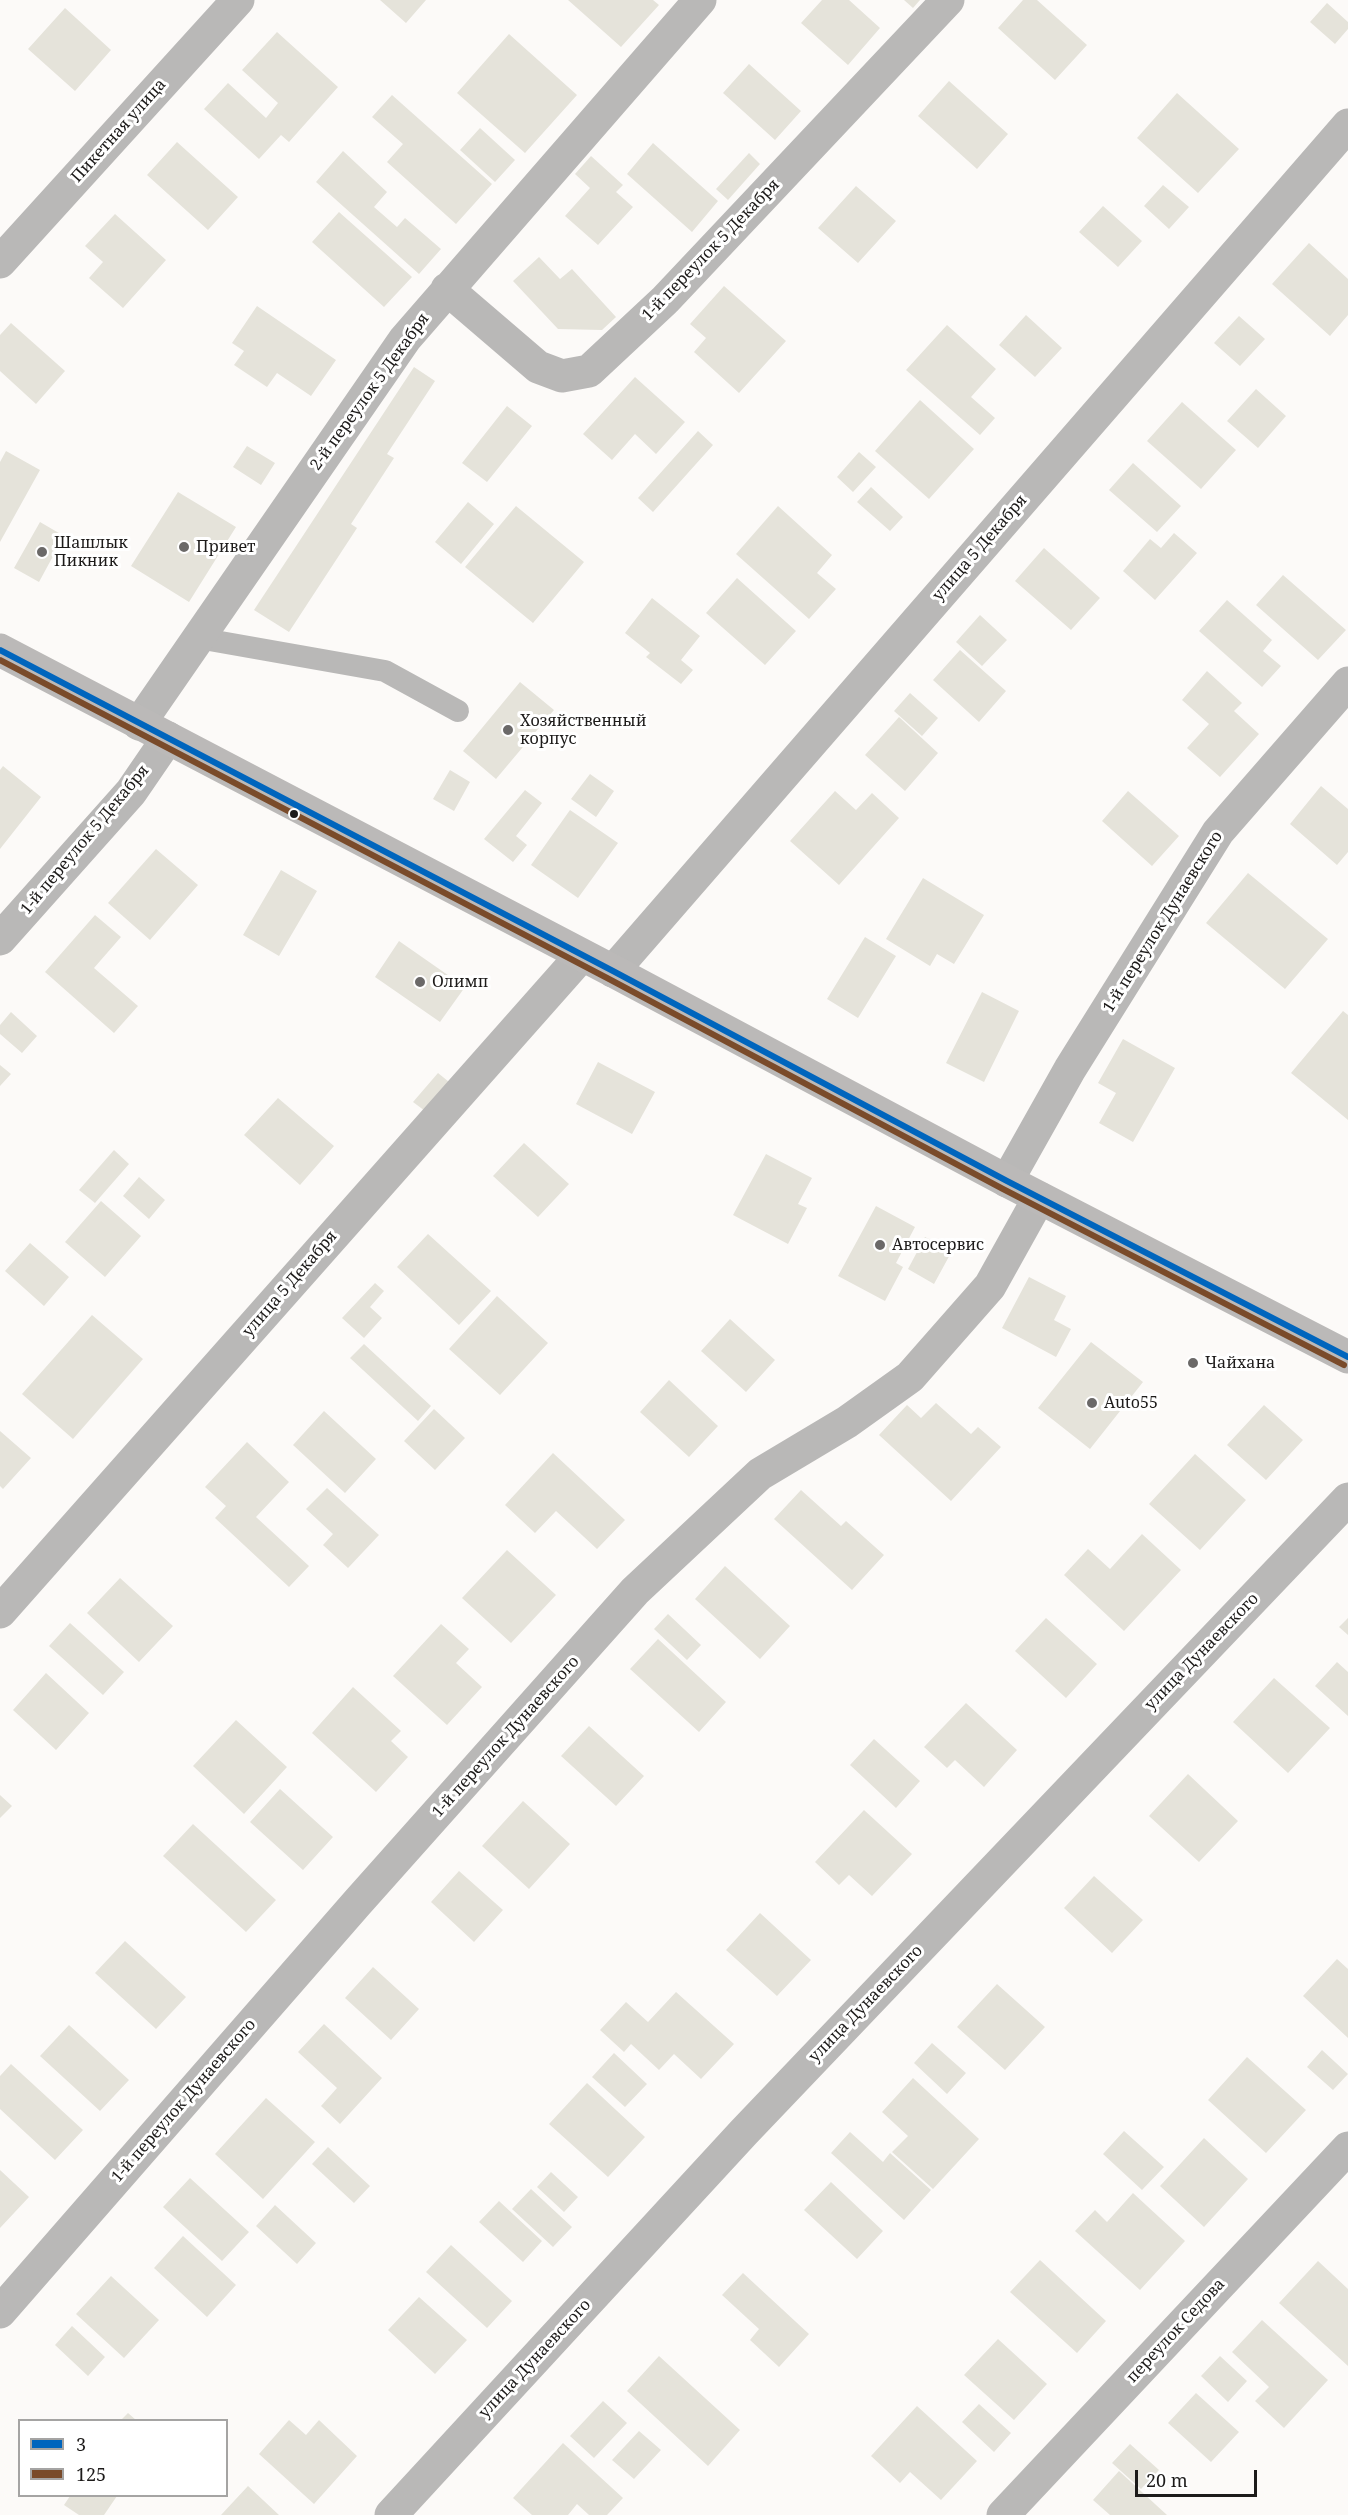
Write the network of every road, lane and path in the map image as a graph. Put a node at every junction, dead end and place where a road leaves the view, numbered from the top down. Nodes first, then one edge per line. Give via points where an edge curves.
1 (238, 0) edge
2 (700, 0) edge
3 (948, 0) edge
4 (1348, 125) edge
5 (0, 262) edge
6 (447, 289) junction
7 (198, 638) junction
8 (0, 650) edge
9 (1348, 683) edge
10 (458, 711) dead end
11 (140, 724) junction
12 (168, 738) junction
13 (0, 939) edge
14 (581, 956) junction
15 (613, 971) junction
16 (1006, 1181) junction
17 (1039, 1198) junction
18 (1348, 1356) edge
19 (1348, 1499) edge
20 (0, 1612) edge
21 (1348, 2148) edge
22 (0, 2312) edge
23 (392, 2515) edge
24 (1003, 2515) edge

1 - 5 street, Пикетная улица
2 - 6 street, 2-й переулок 5 Декабря
3 - 6 street, 1-й переулок 5 Декабря via 665,300 589,370 562,376 538,367
4 - 15 street, улица 5 Декабря
6 - 7 street, 2-й переулок 5 Декабря via 405,339
7 - 10 lane via 385,671
7 - 11 street, 2-й переулок 5 Декабря
8 - 11 main road
9 - 16 street, 1-й переулок Дунаевского via 1218,832 1070,1069
11 - 12 main road
12 - 13 street, 1-й переулок 5 Декабря via 130,792
12 - 14 main road
14 - 15 main road
14 - 20 street, улица 5 Декабря
15 - 16 main road
16 - 17 main road
17 - 18 main road
17 - 22 street, 1-й переулок Дунаевского via 990,1286 910,1377 847,1422 760,1474 636,1591
19 - 23 street, улица Дунаевского via 744,2132
21 - 24 street, переулок Седова

